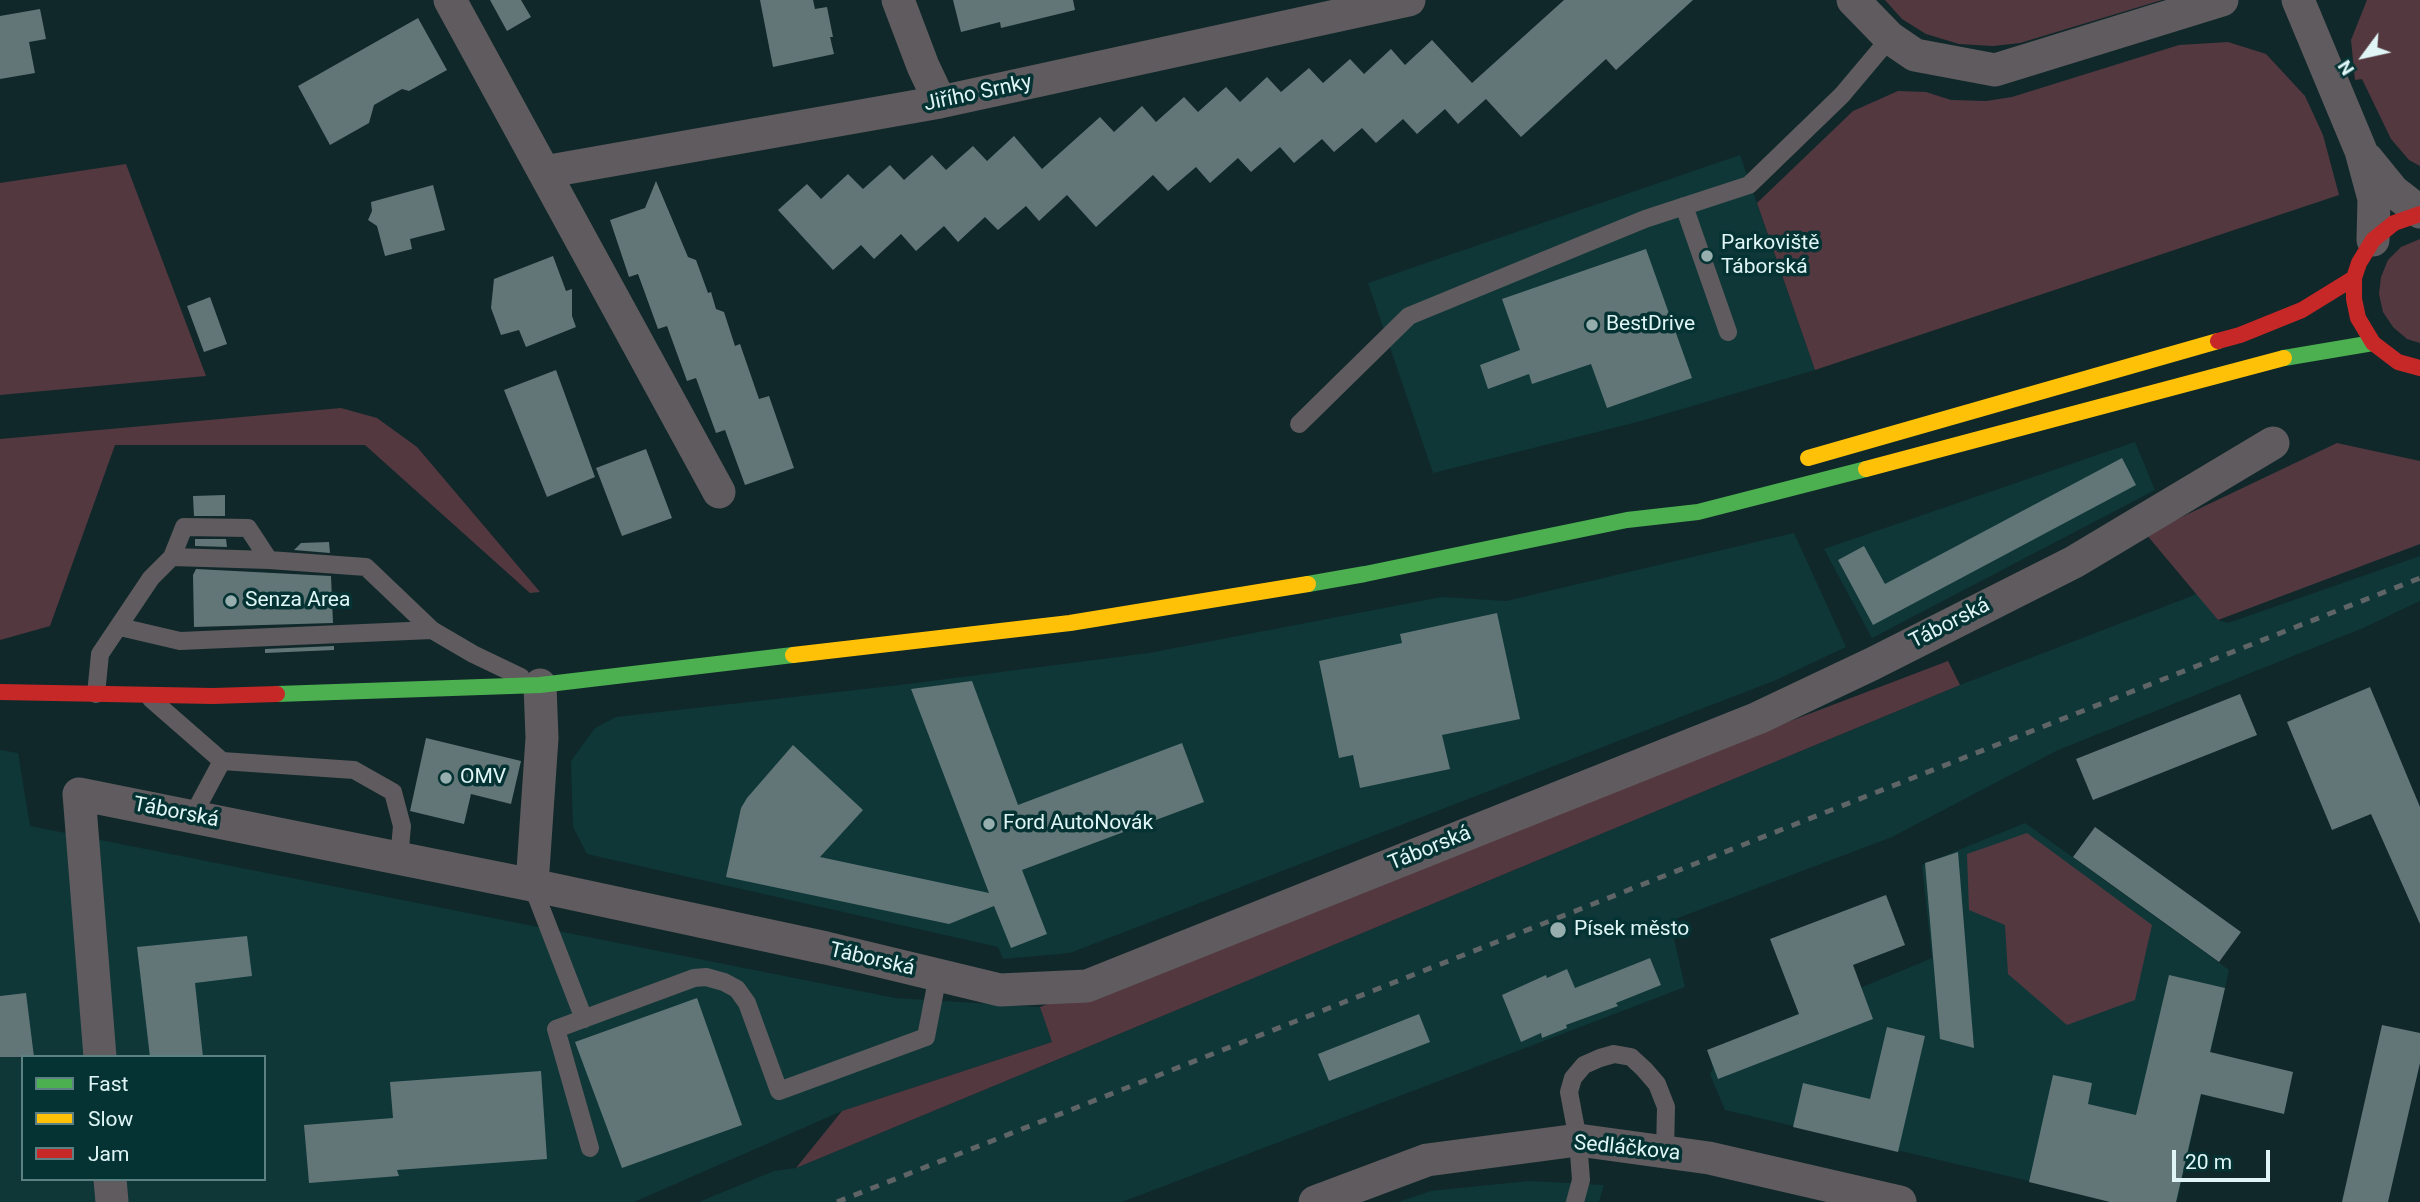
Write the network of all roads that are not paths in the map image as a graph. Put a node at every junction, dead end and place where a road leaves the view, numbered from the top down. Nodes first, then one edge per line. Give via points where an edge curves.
1 (450, 0) edge
2 (898, 0) edge
3 (1409, 0) edge
4 (1853, 0) edge
5 (2222, 0) edge
6 (2298, 0) edge
7 (1890, 38) junction
8 (940, 102) junction
9 (2361, 151) junction
10 (544, 172) junction
11 (1684, 206) junction
12 (2420, 213) edge
13 (2373, 240) junction
14 (2354, 278) junction
15 (1728, 332) dead end
16 (2373, 343) junction
17 (2420, 369) edge
18 (1299, 424) dead end
19 (2273, 443) dead end
20 (1791, 463) dead end
21 (719, 492) dead end
22 (1672, 500) dead end
23 (1628, 520) junction
24 (172, 557) junction
25 (269, 560) junction
26 (120, 627) junction
27 (432, 630) junction
28 (540, 685) junction
29 (0, 692) edge
30 (96, 694) junction
31 (146, 695) junction
32 (222, 761) junction
33 (192, 817) junction
34 (399, 859) junction
35 (531, 885) junction
36 (938, 975) junction
37 (584, 1019) junction
38 (100, 1055) edge
39 (1578, 1140) junction
40 (590, 1148) dead end
41 (1665, 1152) junction
42 (110, 1181) edge
43 (112, 1202) edge
44 (1315, 1202) edge
45 (1575, 1202) edge
46 (1900, 1202) edge

1 - 10 street
2 - 8 street
3 - 8 street, Jiřího Srnky
4 - 7 street
5 - 7 street via 1995,70 1915,55
6 - 9 street
7 - 11 lane via 1842,95 1749,185
8 - 10 street, Jiřího Srnky
9 - 12 street via 2393,191
9 - 13 street via 2374,199
10 - 21 street
11 - 15 lane
11 - 18 lane via 1409,316
12 - 13 main road via 2394,223
13 - 14 main road
14 - 16 main road via 2358,318
14 - 20 main road via 2302,310 2240,334
16 - 17 main road via 2398,362
16 - 23 main road via 2271,361 1698,512
19 - 36 street, Táborská via 2074,562 1758,718 1113,976 1087,986 1000,990
22 - 23 main road
23 - 28 main road via 1365,574 1070,623
24 - 25 lane
24 - 25 lane via 184,527 248,528
24 - 26 lane via 151,578
25 - 27 lane via 366,567
26 - 27 lane via 180,641
26 - 30 lane via 100,654
27 - 28 lane
28 - 31 main road
28 - 35 street via 542,738
29 - 30 main road
30 - 31 main road
31 - 32 lane
32 - 33 lane
32 - 34 lane via 354,770 393,792 402,826
33 - 34 street, Táborská
33 - 38 street, Táborská via 79,794
34 - 35 street, Táborská
35 - 36 street, Táborská
35 - 37 lane
36 - 37 lane via 926,1037 779,1091 747,1003 737,989 724,982 694,978
37 - 40 lane via 556,1029
39 - 41 street, Sedláčkova
39 - 41 lane via 1569,1092 1573,1078 1584,1065 1619,1055 1631,1057 1657,1084 1666,1107
39 - 44 street, Sedláčkova via 1427,1160
39 - 45 lane via 1581,1180
41 - 46 street, Sedláčkova
42 - 43 street

